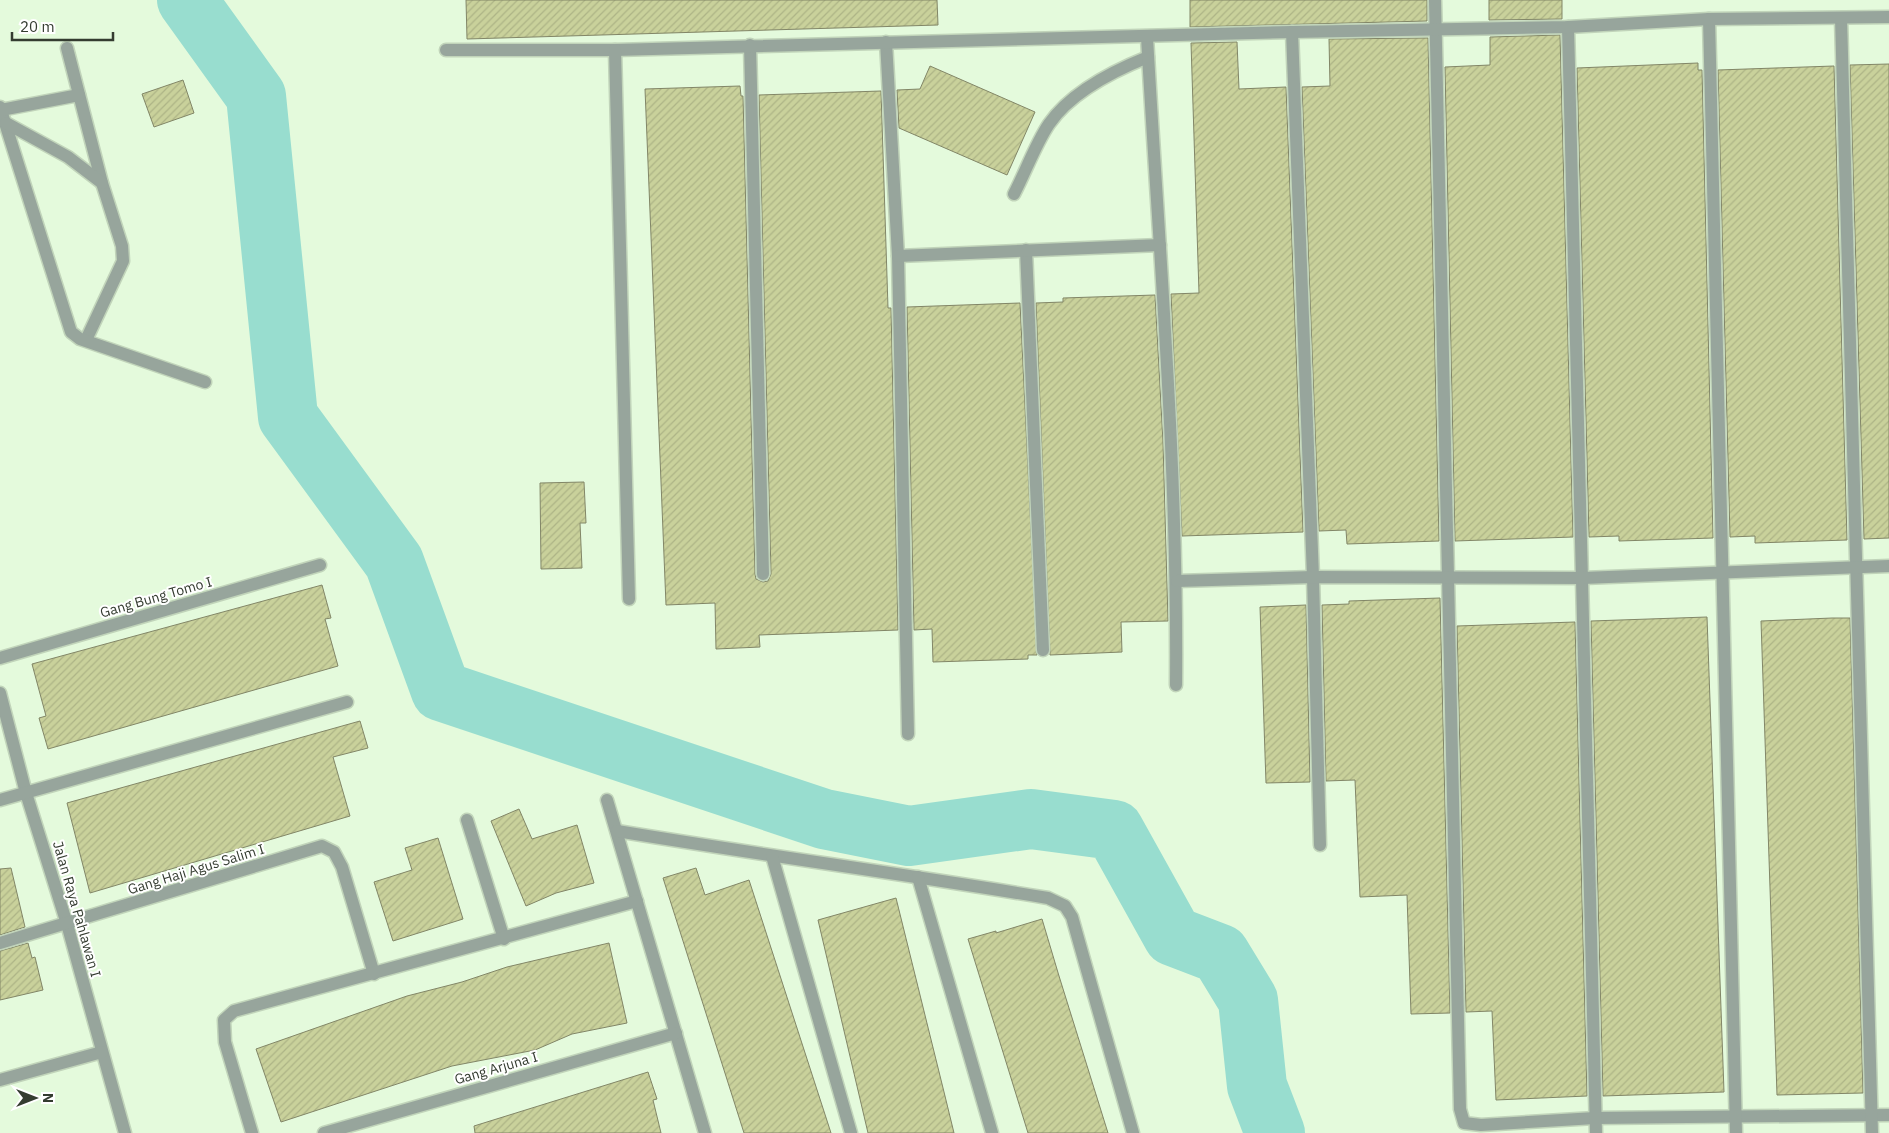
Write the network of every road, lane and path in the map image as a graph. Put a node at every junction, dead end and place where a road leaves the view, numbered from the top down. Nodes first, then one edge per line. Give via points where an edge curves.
1 (1435, 0) edge
2 (1889, 17) edge
3 (1841, 18) junction
4 (1709, 19) junction
5 (1568, 26) junction
6 (1437, 28) junction
7 (1292, 32) junction
8 (1146, 36) junction
9 (886, 42) junction
10 (750, 46) junction
11 (67, 48) dead end
12 (446, 50) dead end
13 (615, 50) junction
14 (1148, 57) junction
15 (79, 95) junction
16 (0, 108) edge
17 (5, 134) edge
18 (102, 183) junction
19 (1014, 194) dead end
20 (1160, 245) junction
21 (1026, 250) junction
22 (898, 256) junction
23 (86, 340) junction
24 (206, 382) dead end
25 (320, 565) dead end
26 (1889, 566) edge
27 (1858, 567) junction
28 (1723, 573) junction
29 (763, 574) dead end
30 (1313, 577) junction
31 (1448, 578) junction
32 (1583, 578) junction
33 (1177, 581) junction
34 (629, 599) dead end
35 (1044, 650) dead end
36 (0, 658) edge
37 (1176, 685) dead end
38 (0, 693) edge
39 (347, 702) dead end
40 (908, 734) dead end
41 (26, 793) junction
42 (0, 800) edge
43 (607, 800) dead end
44 (467, 820) dead end
45 (617, 831) junction
46 (1320, 845) dead end
47 (772, 856) junction
48 (918, 876) junction
49 (637, 901) junction
50 (67, 924) junction
51 (504, 939) junction
52 (0, 942) edge
53 (374, 974) junction
54 (676, 1033) junction
55 (102, 1052) junction
56 (0, 1080) edge
57 (1872, 1115) junction
58 (1889, 1115) edge
59 (1595, 1118) junction
60 (1736, 1118) junction
61 (125, 1133) edge
62 (252, 1133) edge
63 (324, 1133) edge
64 (705, 1133) edge
65 (851, 1133) edge
66 (992, 1133) edge
67 (1133, 1133) edge
68 (1596, 1133) edge
69 (1736, 1133) edge
70 (1872, 1133) edge

1 - 6 street
2 - 3 street
3 - 4 street
3 - 27 street
4 - 5 street
4 - 28 street
5 - 6 street
5 - 32 street
6 - 7 street
6 - 31 street
7 - 8 street
7 - 30 street
8 - 9 street
8 - 14 street
9 - 10 street
9 - 22 street
10 - 13 street
10 - 29 street
11 - 15 street
12 - 13 street
13 - 34 street
14 - 19 street via 1121,68 1064,107 1048,125
14 - 20 street
15 - 16 street
15 - 18 street
16 - 17 street
17 - 18 street via 68,157
17 - 23 street via 68,325 71,332
18 - 23 street via 122,246 123,261
20 - 21 street
20 - 33 street
21 - 22 street
21 - 35 street
22 - 40 street
23 - 24 street
25 - 36 street, Gang Bung Tomo I
26 - 27 street
27 - 28 street
27 - 57 street
28 - 32 street
28 - 60 street
30 - 31 street
30 - 33 street
30 - 46 street
31 - 32 street
31 - 59 street via 1460,1109 1464,1123 1481,1125
32 - 59 street
33 - 37 street
38 - 41 street, Jalan Raya Pahlawan I
39 - 41 street
41 - 42 street
41 - 50 street, Jalan Raya Pahlawan I
43 - 45 street
44 - 51 street
45 - 47 street
45 - 49 street
47 - 48 street
47 - 65 street
48 - 66 street
48 - 67 street via 1048,898 1065,906 1072,917
49 - 51 street
49 - 54 street
50 - 52 street, Gang Haji Agus Salim I
50 - 53 street, Gang Haji Agus Salim I via 322,846 334,852 342,866
50 - 55 street, Jalan Raya Pahlawan I
51 - 53 street
53 - 62 street via 234,1012 224,1020 226,1042
54 - 63 street, Gang Arjuna I
54 - 64 street
55 - 56 street
55 - 61 street, Jalan Raya Pahlawan I
57 - 58 street
57 - 60 street
57 - 70 street
59 - 60 street
59 - 68 street
60 - 69 street

